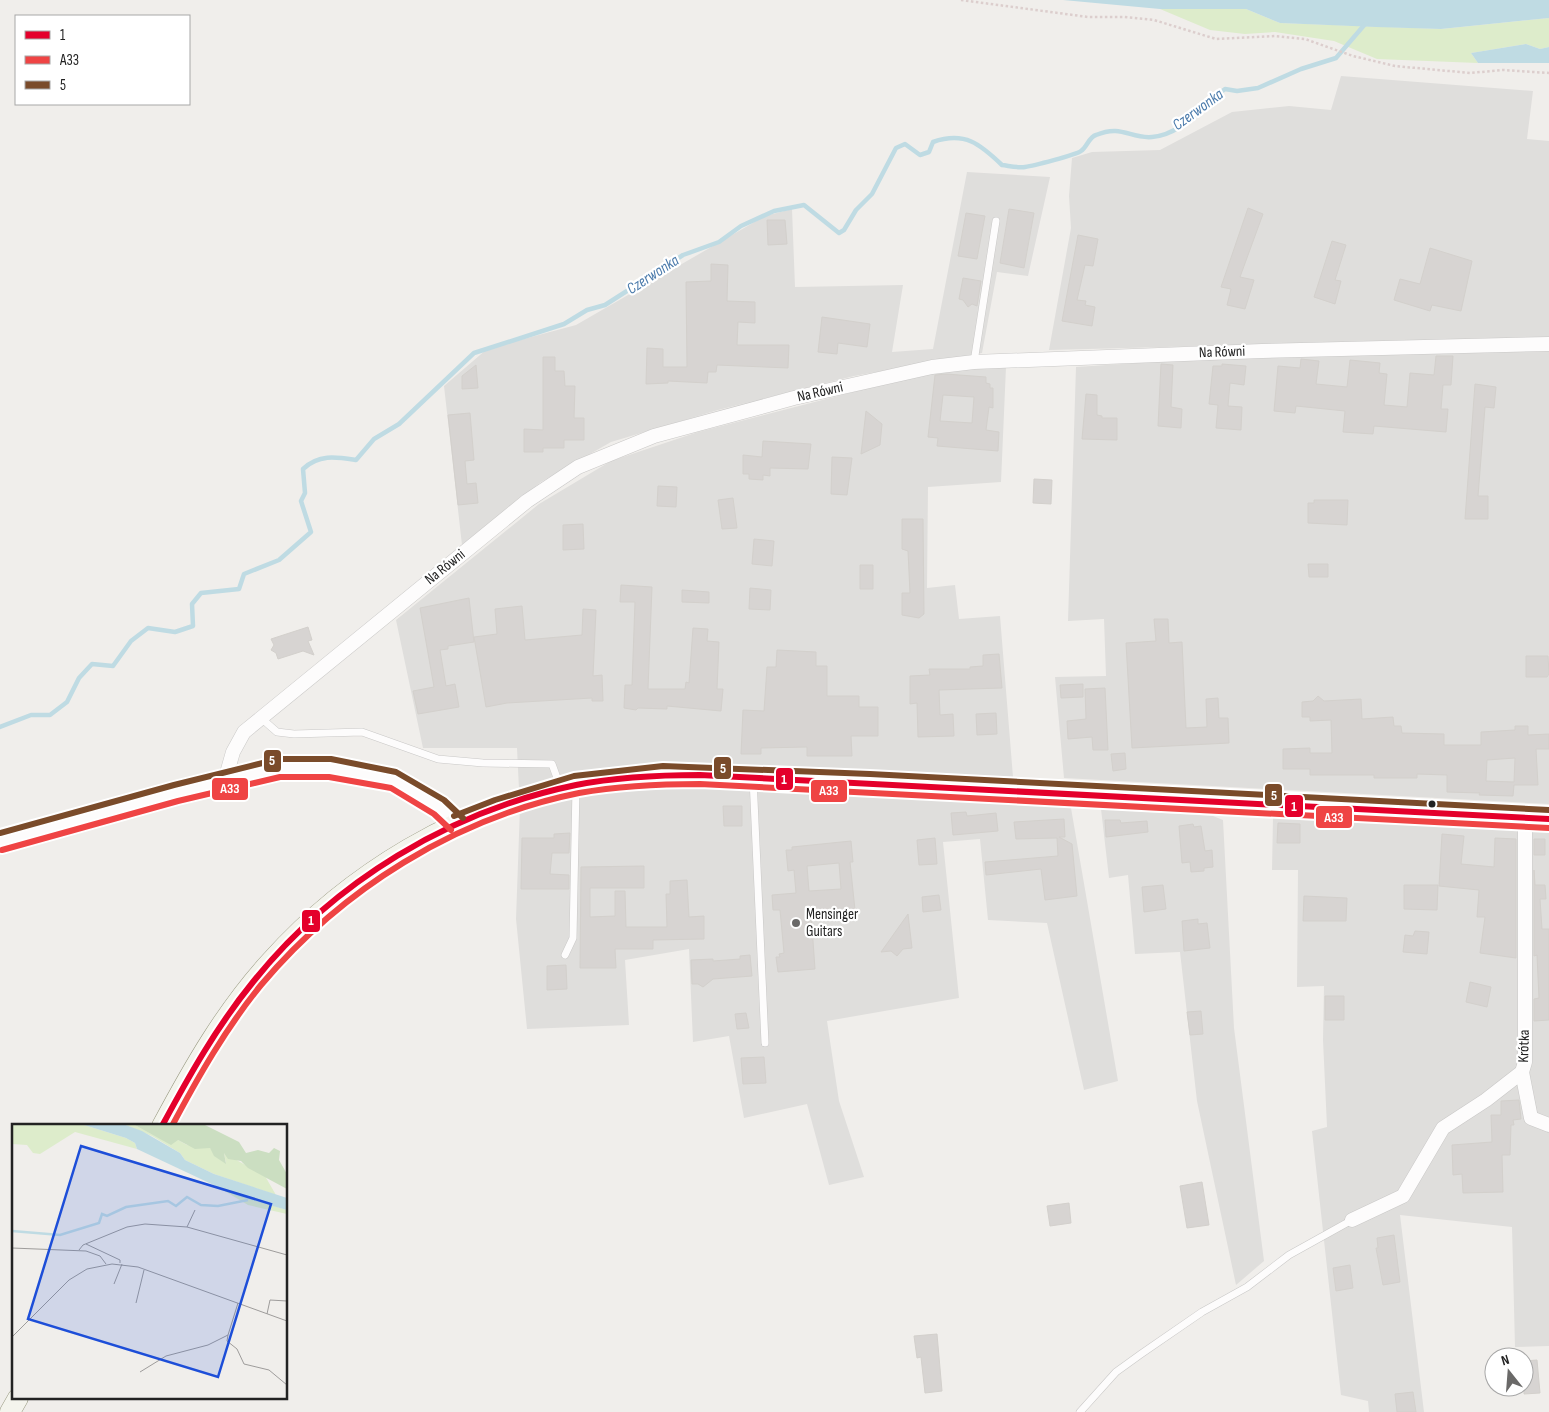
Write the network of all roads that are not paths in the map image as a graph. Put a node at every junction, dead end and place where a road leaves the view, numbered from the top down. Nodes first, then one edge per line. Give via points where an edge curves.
1 (996, 221) dead end
2 (1549, 344) edge
3 (974, 362) junction
4 (261, 718) junction
5 (753, 778) junction
6 (225, 780) junction
7 (568, 786) junction
8 (1525, 818) junction
9 (1549, 819) edge
10 (457, 824) junction
11 (0, 842) edge
12 (565, 955) dead end
13 (766, 1043) dead end
14 (1522, 1072) junction
15 (163, 1124) edge
16 (1549, 1124) edge
17 (1352, 1220) joint
18 (17, 1400) edge
19 (10, 1412) edge
20 (1080, 1412) edge

1 - 3 lane
2 - 3 street, Na Równi
3 - 4 street, Na Równi via 932,366 794,398 654,436 578,467 527,501
4 - 6 street, Na Równi via 244,732 236,745
4 - 7 lane via 277,732 362,732 438,759 552,764
5 - 7 street via 663,775
5 - 8 street
5 - 13 lane
6 - 10 street via 279,768 330,768 394,780 439,807
6 - 11 street
7 - 10 street
7 - 12 lane via 573,938
8 - 9 street
8 - 14 street, Krótka via 1525,1062
10 - 15 street via 402,852 329,904 296,934 268,964 221,1025
14 - 16 street via 1531,1118
14 - 17 street, Krótka via 1443,1128 1403,1196
17 - 20 lane via 1289,1255 1247,1287 1202,1312 1141,1354 1116,1372
18 - 19 street

